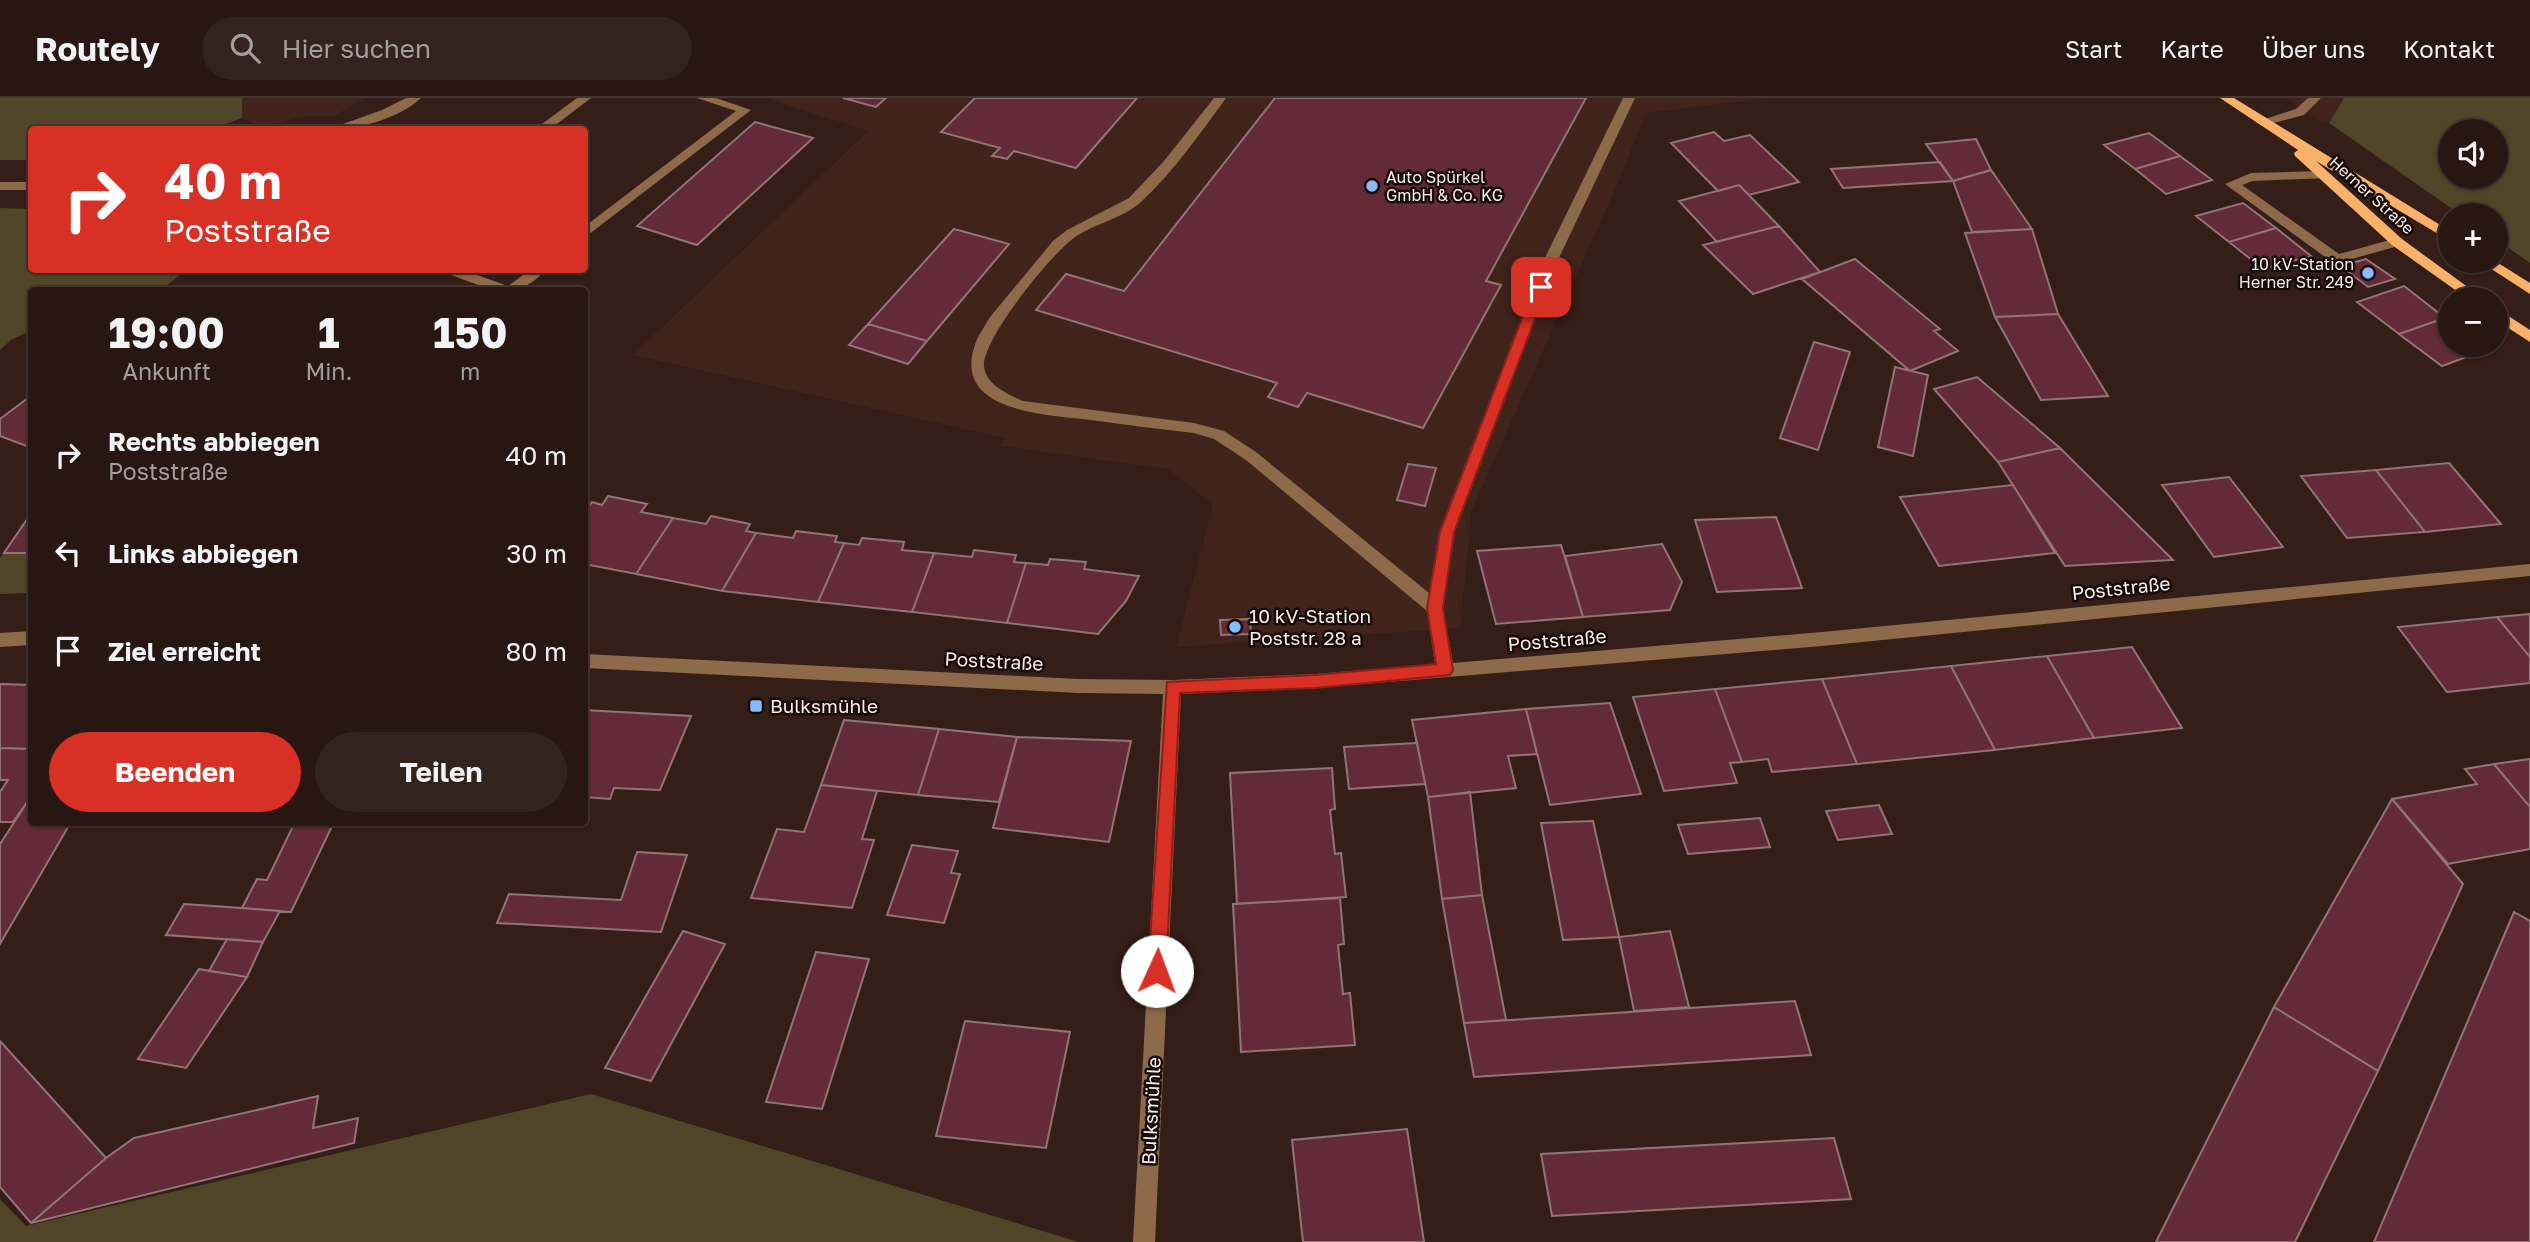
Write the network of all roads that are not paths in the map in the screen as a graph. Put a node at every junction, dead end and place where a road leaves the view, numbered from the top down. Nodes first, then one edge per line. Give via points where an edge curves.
1 (415, 98) edge
2 (585, 98) edge
3 (703, 98) edge
4 (1220, 98) edge
5 (1629, 98) edge
6 (2226, 98) edge
7 (2315, 98) edge
8 (2262, 122) junction
9 (345, 126) edge
10 (546, 126) edge
11 (2282, 136) junction
12 (2322, 175) junction
13 (0, 186) edge
14 (28, 186) edge
15 (2438, 229) edge
16 (588, 231) edge
17 (2397, 242) junction
18 (459, 273) edge
19 (534, 273) edge
20 (2505, 273) edge
21 (498, 287) edge
22 (515, 287) edge
23 (2460, 287) edge
24 (2530, 289) edge
25 (2508, 321) edge
26 (2530, 337) edge
27 (2530, 570) edge
28 (1435, 608) junction
29 (28, 638) edge
30 (0, 640) edge
31 (588, 662) edge
32 (1445, 670) junction
33 (1172, 687) junction
34 (1144, 1242) edge

1 - 9 street
2 - 10 street
3 - 16 street via 745,110
4 - 28 street via 1131,203 1063,240 990,326 979,345 975,366 997,397 1020,406 1219,435 1251,456
5 - 28 street via 1550,262 1447,532
6 - 8 main road, Herner Straße
7 - 8 street via 2300,111
8 - 11 main road, Herner Straße
11 - 12 main road, Herner Straße
11 - 15 main road, Herner Straße
12 - 17 main road, Herner Straße
12 - 17 street via 2251,177 2232,184 2337,259
13 - 14 street
17 - 23 main road, Herner Straße
18 - 21 street
19 - 22 street
20 - 24 main road
25 - 26 main road
27 - 32 street, Poststraße via 1822,639
28 - 32 street
29 - 30 street
31 - 33 street, Poststraße
32 - 33 street, Poststraße
33 - 34 street, Bulksmühle

